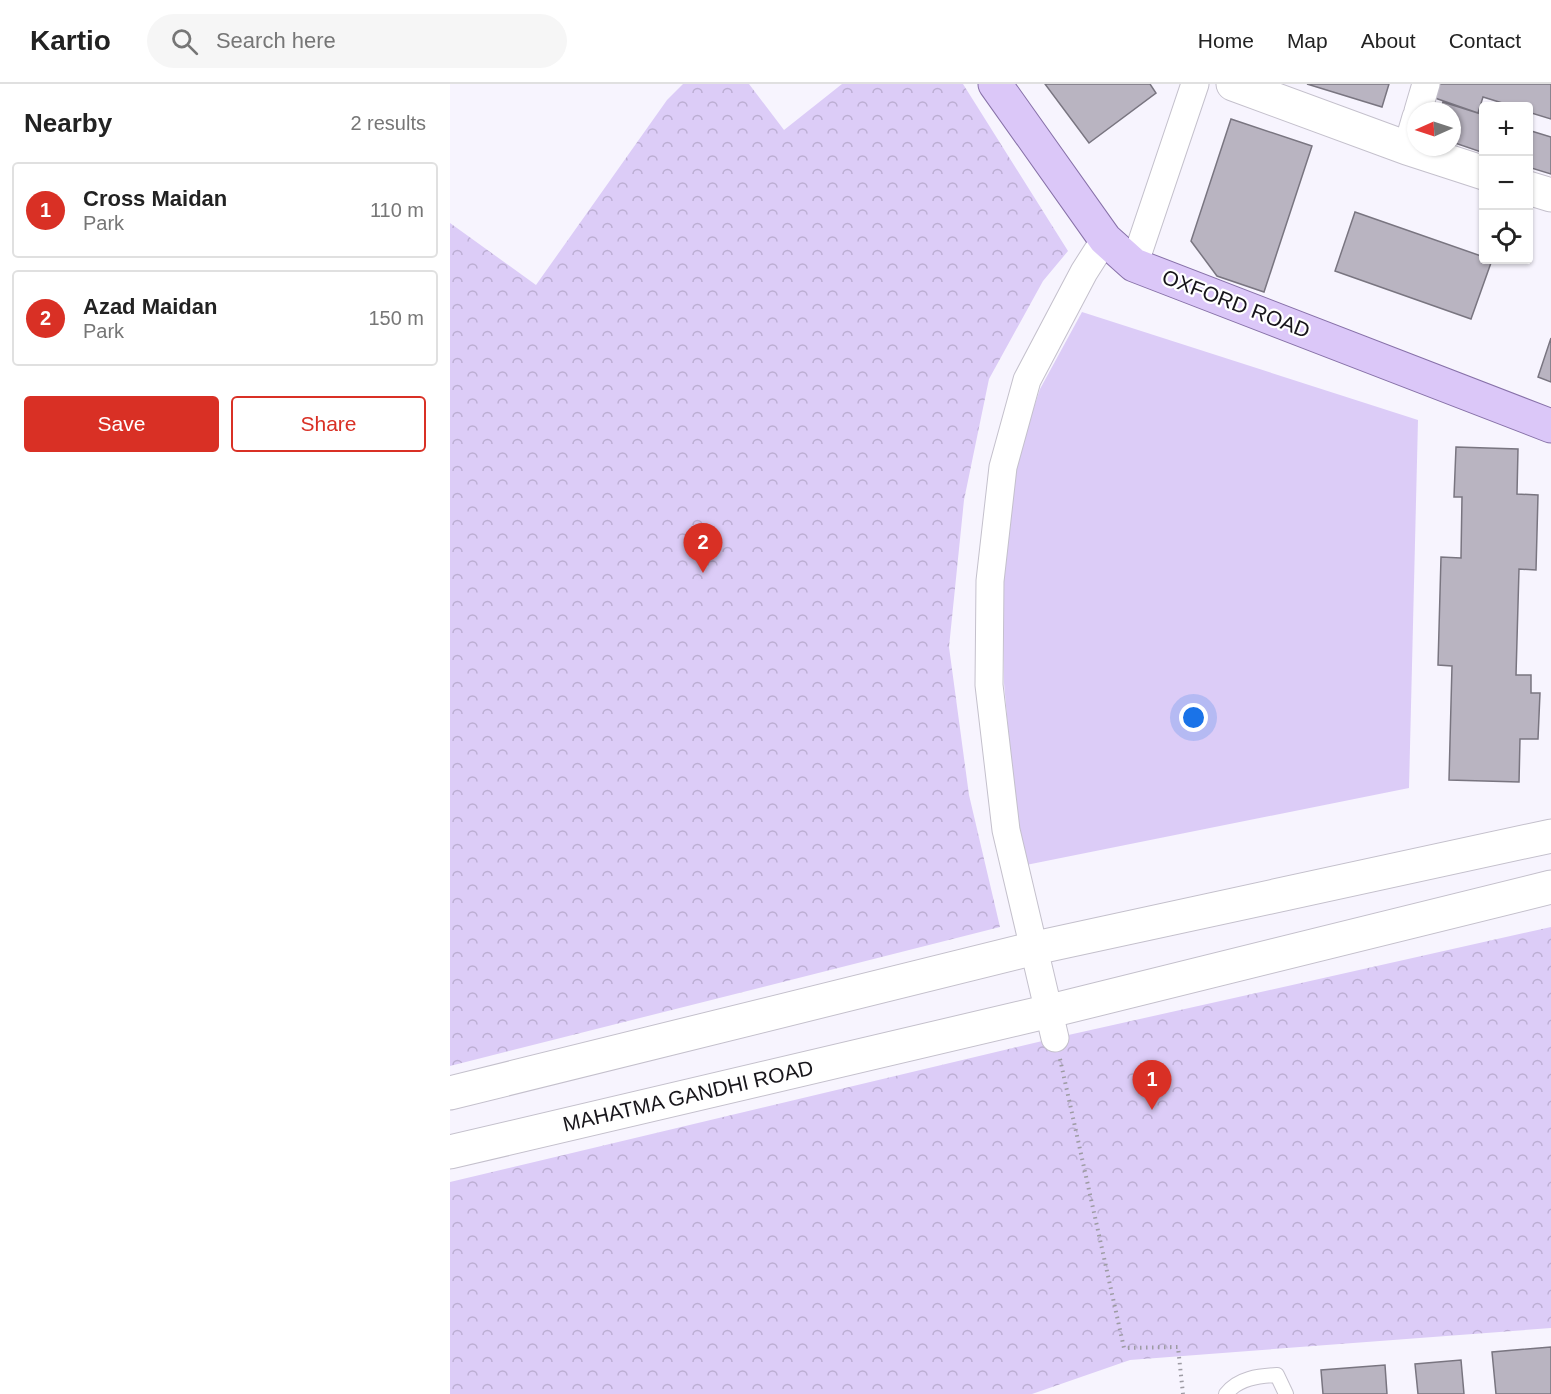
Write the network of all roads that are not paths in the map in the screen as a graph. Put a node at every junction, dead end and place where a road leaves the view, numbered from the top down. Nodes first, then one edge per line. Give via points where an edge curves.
1 (995, 84) edge
2 (1195, 84) edge
3 (1233, 84) edge
4 (1426, 84) edge
5 (1421, 102) edge
6 (1407, 148) edge
7 (1432, 156) edge
8 (1479, 171) edge
9 (1533, 190) edge
10 (1551, 195) edge
11 (1105, 239) junction
12 (1134, 265) junction
13 (1551, 426) edge
14 (1551, 836) edge
15 (1551, 887) edge
16 (1035, 948) junction
17 (1053, 1025) junction
18 (450, 1093) edge
19 (450, 1152) edge
20 (1226, 1394) edge
21 (1286, 1394) edge

1 - 11 main road, OXFORD ROAD
2 - 12 street
3 - 6 main road
4 - 5 street
7 - 8 main road
9 - 10 main road
11 - 12 main road, OXFORD ROAD
11 - 16 street via 1027,380 1003,467 990,581 989,685 1006,830
12 - 13 main road, OXFORD ROAD
14 - 16 main road
15 - 17 main road, MAHATMA GANDHI ROAD
16 - 17 street
16 - 18 main road
17 - 19 main road, MAHATMA GANDHI ROAD via 927,1040
20 - 21 lane via 1231,1387 1254,1377 1277,1375

